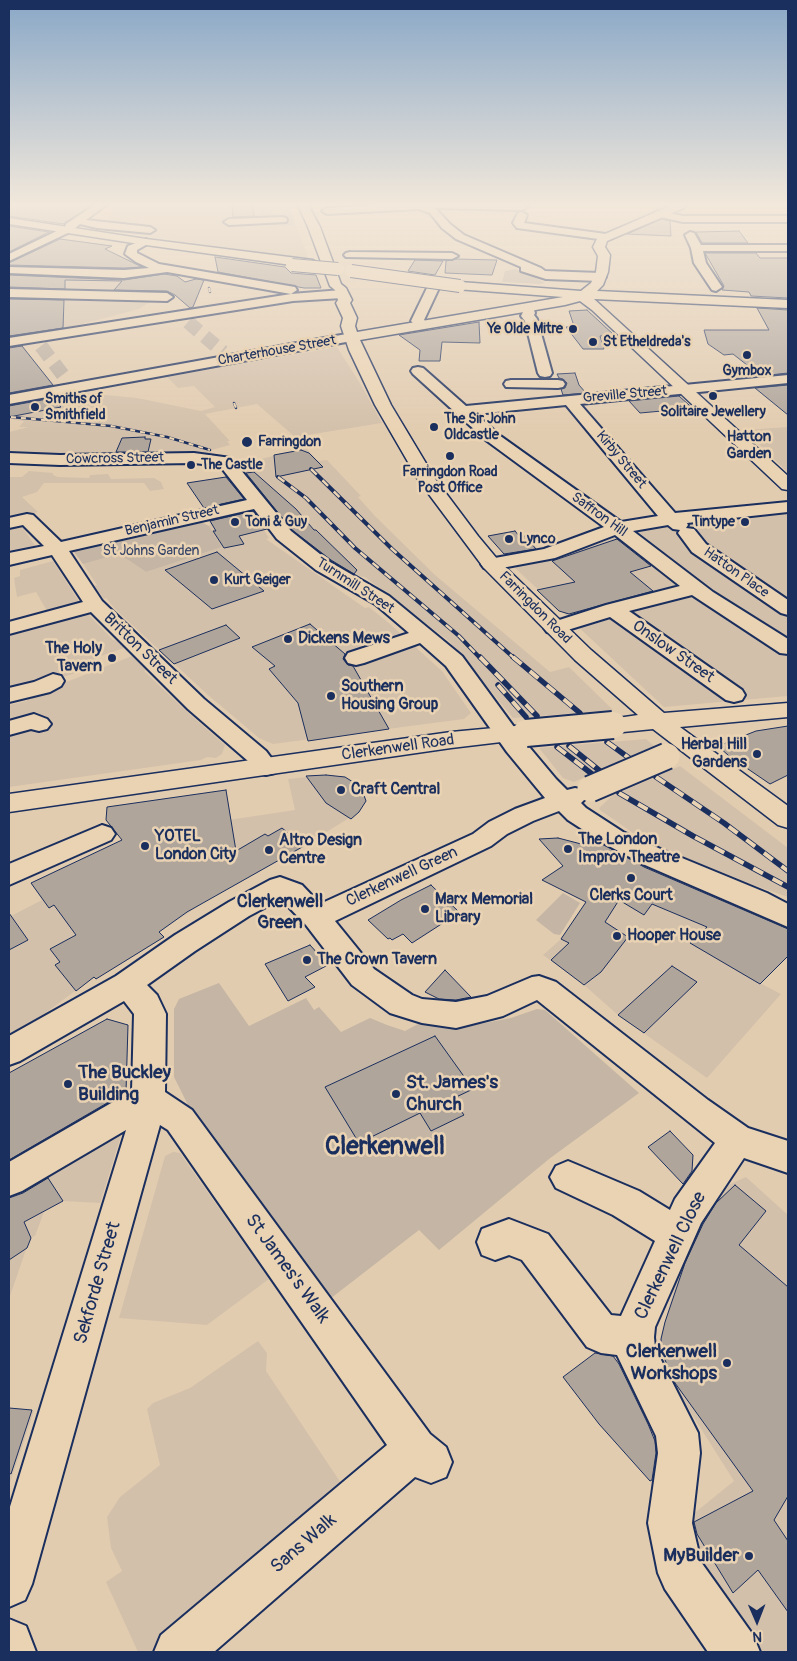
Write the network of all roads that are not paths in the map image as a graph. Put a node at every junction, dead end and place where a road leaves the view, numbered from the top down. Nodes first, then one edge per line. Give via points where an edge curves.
1 (185, 281) edge
2 (228, 281) edge
3 (331, 281) edge
4 (421, 281) edge
5 (438, 281) edge
6 (560, 281) edge
7 (585, 281) edge
8 (712, 281) edge
9 (716, 287) dead end
10 (580, 288) junction
11 (174, 291) junction
12 (9, 293) edge
13 (336, 293) junction
14 (292, 294) junction
15 (788, 299) edge
16 (788, 304) edge
17 (528, 313) junction
18 (350, 318) junction
19 (113, 324) junction
20 (423, 325) junction
21 (60, 335) junction
22 (370, 335) junction
23 (352, 337) junction
24 (23, 340) junction
25 (9, 342) edge
26 (418, 371) dead end
27 (545, 373) dead end
28 (788, 379) edge
29 (558, 384) dead end
30 (684, 390) junction
31 (9, 400) edge
32 (569, 400) junction
33 (538, 404) junction
34 (462, 411) junction
35 (9, 458) edge
36 (221, 461) joint
37 (555, 482) junction
38 (788, 485) edge
39 (536, 489) dead end
40 (259, 503) junction
41 (788, 507) edge
42 (9, 523) edge
43 (679, 526) junction
44 (618, 528) junction
45 (57, 548) junction
46 (9, 559) edge
47 (491, 564) junction
48 (353, 584) junction
49 (696, 588) junction
50 (332, 594) dead end
51 (95, 605) junction
52 (613, 609) junction
53 (788, 610) edge
54 (9, 628) edge
55 (554, 628) junction
56 (424, 635) junction
57 (788, 648) edge
58 (356, 658) dead end
59 (53, 681) dead end
60 (9, 695) edge
61 (734, 695) dead end
62 (788, 710) edge
63 (657, 720) junction
64 (39, 724) dead end
65 (9, 728) edge
66 (517, 734) junction
67 (667, 756) dead end
68 (266, 767) junction
69 (562, 801) junction
70 (9, 803) edge
71 (788, 819) edge
72 (102, 834) dead end
73 (9, 875) edge
74 (788, 916) edge
75 (316, 918) junction
76 (127, 984) junction
77 (9, 1052) edge
78 (148, 1099) junction
79 (737, 1140) junction
80 (788, 1157) edge
81 (568, 1177) dead end
82 (9, 1180) edge
83 (678, 1235) junction
84 (495, 1242) dead end
85 (618, 1335) junction
86 (423, 1456) joint
87 (17, 1529) edge
88 (9, 1584) edge
89 (9, 1643) edge
90 (12, 1652) edge
91 (178, 1652) edge
92 (736, 1652) edge

1 - 11 street
2 - 14 street
3 - 13 main road
4 - 10 main road, bridge via 520,290
5 - 20 street via 417,321
6 - 10 street
7 - 10 main road
8 - 9 street
10 - 15 main road
10 - 16 main road
10 - 17 main road, Charterhouse Street via 565,301 546,304
10 - 30 main road
11 - 12 street
11 - 19 street via 146,311
13 - 14 street
13 - 18 main road
14 - 19 street via 185,318
17 - 20 main road, Charterhouse Street
17 - 27 street
18 - 22 main road
18 - 23 main road, Farringdon Road
19 - 21 street
20 - 22 main road, Charterhouse Street
21 - 24 street
21 - 24 street via 39,344
22 - 23 main road, Charterhouse Street
23 - 31 street, Charterhouse Street via 70,383
23 - 47 main road, Farringdon Road via 384,405 428,481
24 - 25 street
26 - 34 street, Saffron Hill
28 - 30 street, Greville Street
29 - 33 street via 516,384
30 - 32 street, Greville Street
30 - 38 main road
32 - 33 street, Greville Street
32 - 43 street, Kirby Street
33 - 34 street, Greville Street
34 - 37 street, Saffron Hill via 480,428
35 - 36 street, Cowcross Street via 194,458
36 - 40 street, Turnmill Street via 230,466
37 - 39 street
37 - 44 street, Saffron Hill
40 - 45 street, Benjamin Street
40 - 48 street, Turnmill Street via 284,535 323,566
41 - 43 street
42 - 45 street, Britton Street via 27,519
43 - 44 street
43 - 53 street, Hatton Place via 699,548
44 - 47 street via 548,554
44 - 49 street, Saffron Hill
45 - 46 street, Benjamin Street
45 - 51 street, Britton Street
47 - 55 main road, Farringdon Road
48 - 50 street
48 - 56 street, Turnmill Street via 382,600
49 - 52 street
49 - 57 street, Saffron Hill
51 - 54 street
51 - 68 street, Britton Street
52 - 55 street
52 - 61 street, Onslow Street
55 - 63 main road, Farringdon Road
56 - 58 street
56 - 66 street, Turnmill Street via 454,661
59 - 60 street
62 - 63 main road, Clerkenwell Road
63 - 66 main road, Clerkenwell Road, bridge
63 - 71 main road, Farringdon Road
64 - 65 street via 34,722
66 - 68 main road, Clerkenwell Road via 457,739
66 - 69 street, Turnmill Street via 547,786
67 - 69 street, Clerkenwell Green, bridge
68 - 70 main road, Clerkenwell Road
69 - 74 street, Turnmill Street via 587,822 614,838
69 - 75 street, Clerkenwell Green via 524,814 482,840
72 - 73 street
75 - 76 street via 292,892 280,887 273,889 185,943
75 - 79 street via 362,977 401,1004 422,1011 468,1013 492,1007 532,989 545,990
76 - 77 street
76 - 78 street, Sekforde Street via 146,1004 150,1014
78 - 82 street
78 - 86 street, St James's Walk via 180,1120
78 - 87 street, Sekforde Street via 144,1128
79 - 80 street
79 - 83 street, Clerkenwell Close via 688,1211
81 - 83 street via 626,1203
83 - 85 street, Clerkenwell Close via 636,1326
84 - 85 street via 509,1237 535,1247
85 - 92 street, Clerkenwell Close via 636,1352 677,1433 679,1453 670,1522 681,1573
86 - 91 street, Sans Walk
87 - 88 street, Sekforde Street
89 - 90 street

